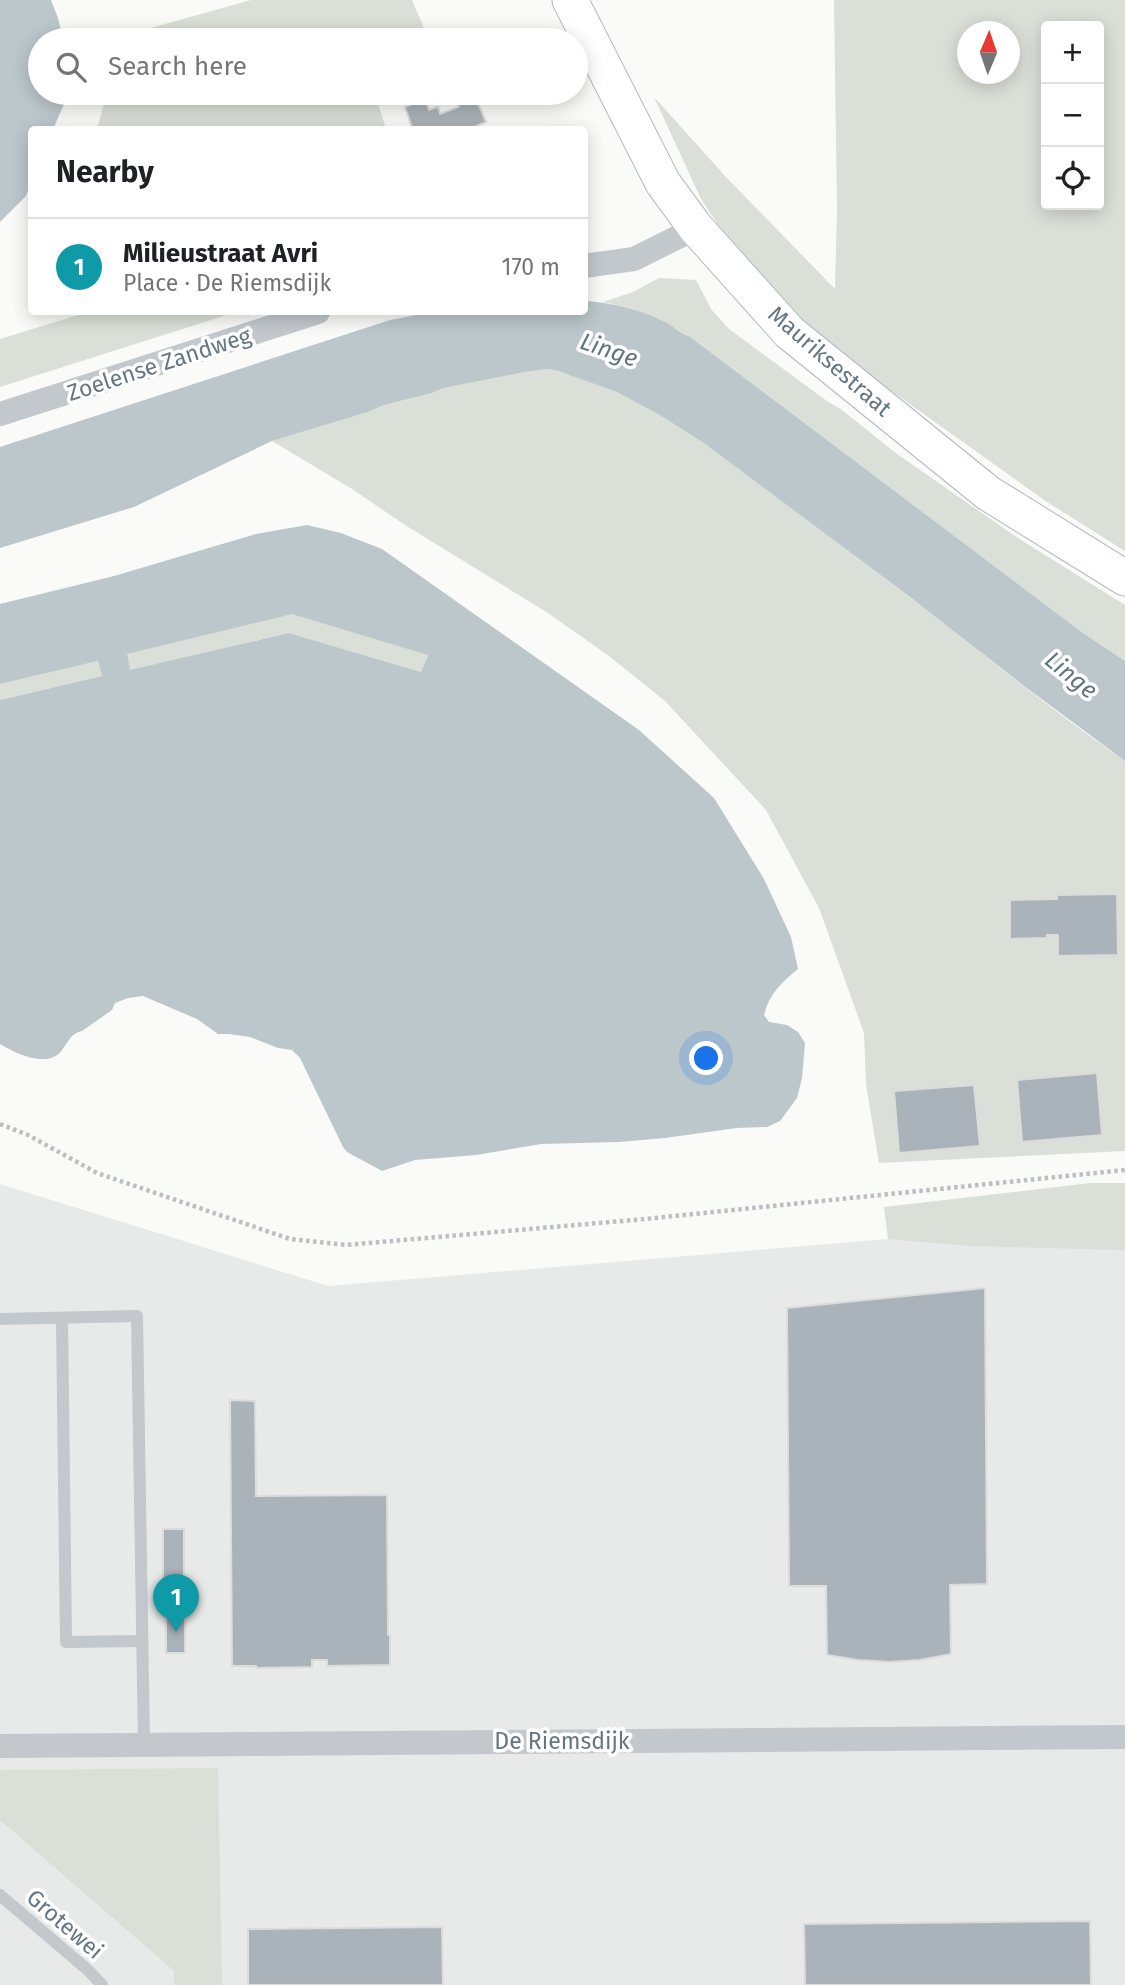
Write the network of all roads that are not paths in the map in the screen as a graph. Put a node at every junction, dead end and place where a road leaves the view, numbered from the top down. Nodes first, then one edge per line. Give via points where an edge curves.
1 (570, 0) edge
2 (584, 28) edge
3 (588, 35) edge
4 (696, 228) junction
5 (588, 266) edge
6 (309, 315) edge
7 (0, 414) edge
8 (1125, 578) edge
9 (62, 1318) junction
10 (0, 1320) edge
11 (142, 1641) junction
12 (1125, 1737) edge
13 (144, 1744) junction
14 (0, 1746) edge
15 (0, 1895) edge
16 (102, 1985) edge

1 - 2 street, Mauriksestraat
3 - 4 street, Mauriksestraat via 663,183
4 - 5 street via 634,260
4 - 8 street, Mauriksestraat via 789,332 988,493
6 - 7 street, Zoelense Zandweg
9 - 10 lane
9 - 11 lane via 66,1642
9 - 11 lane via 137,1316
11 - 13 lane
12 - 13 street, De Riemsdijk
13 - 14 street, De Riemsdijk
15 - 16 lane, Grotewei

